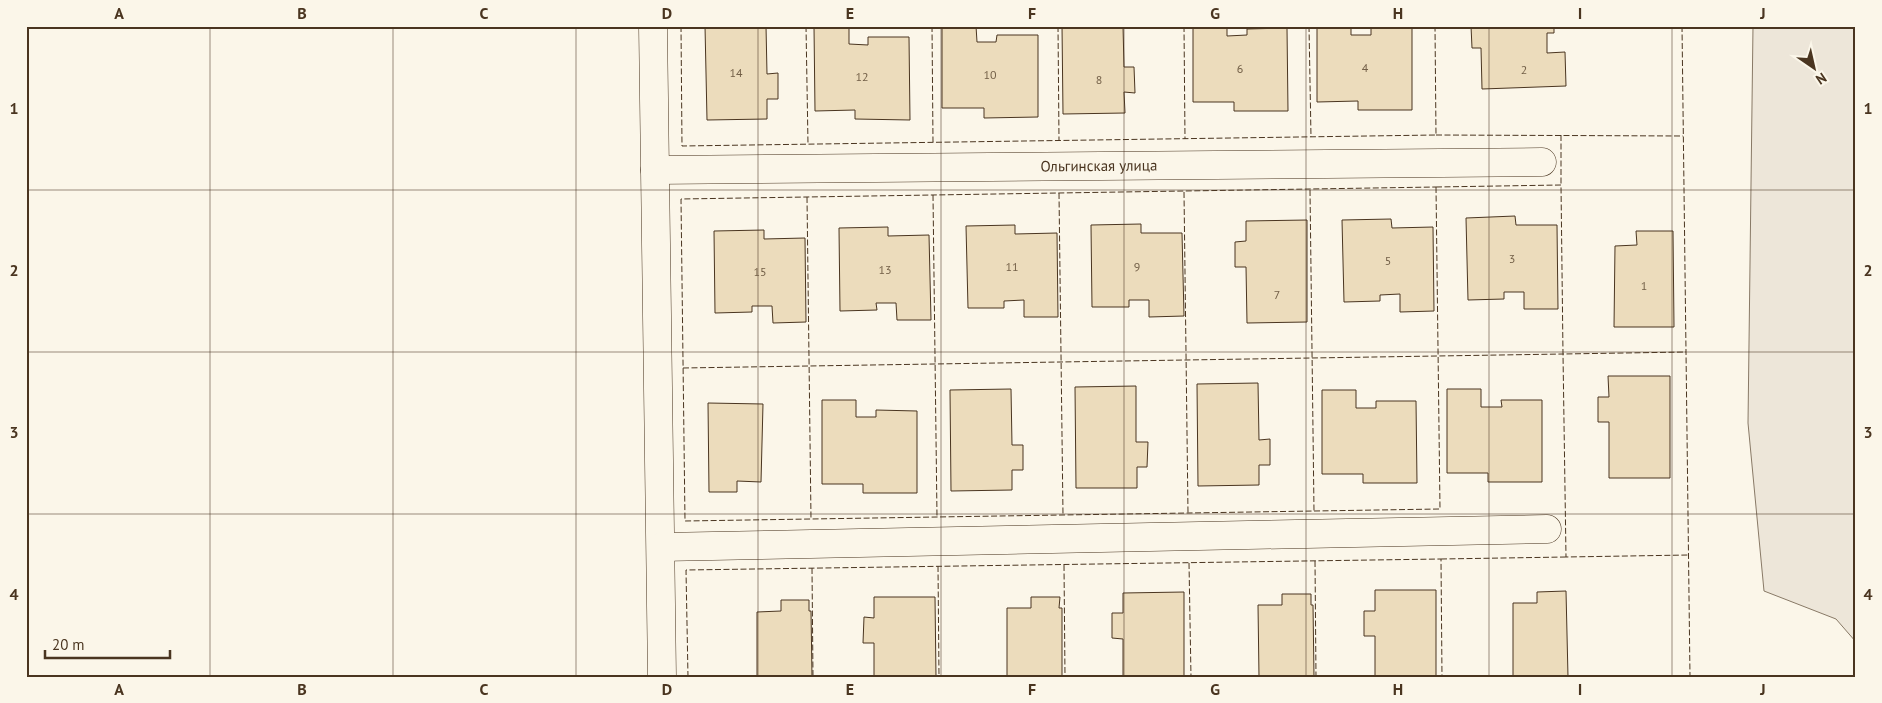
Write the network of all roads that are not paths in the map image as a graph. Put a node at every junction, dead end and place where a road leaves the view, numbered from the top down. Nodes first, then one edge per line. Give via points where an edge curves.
1 (653, 26) edge
2 (1542, 162) dead end
3 (655, 170) junction
4 (1546, 529) dead end
5 (661, 548) junction
6 (662, 677) edge

1 - 3 street
2 - 3 street, Ольгинская улица
3 - 5 street
4 - 5 street
5 - 6 street

